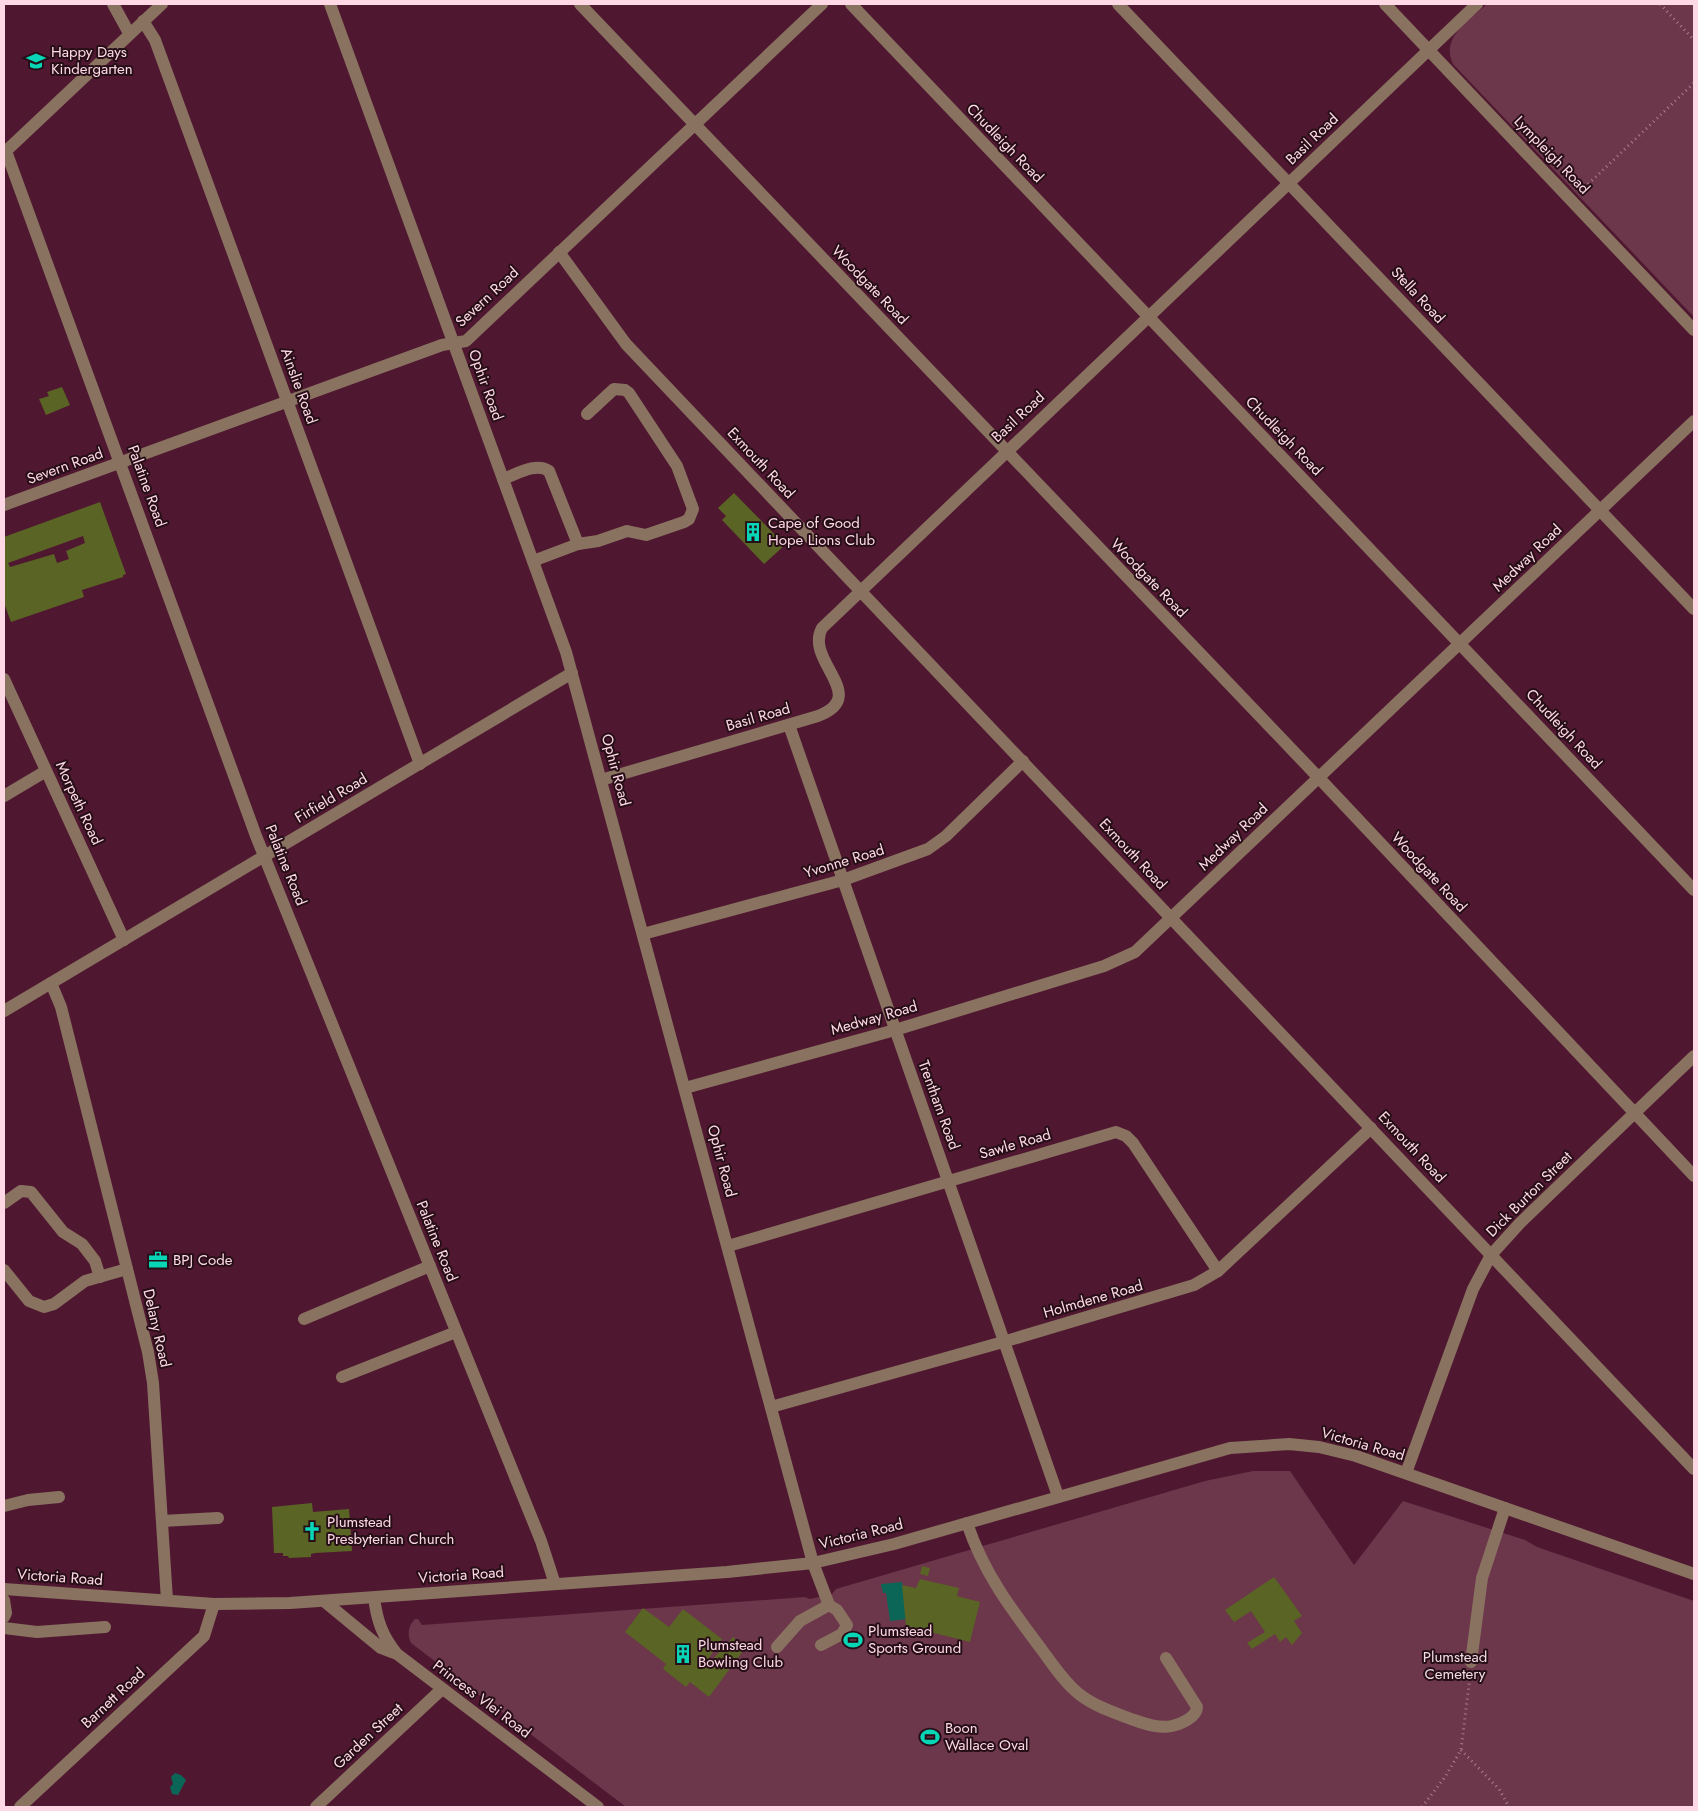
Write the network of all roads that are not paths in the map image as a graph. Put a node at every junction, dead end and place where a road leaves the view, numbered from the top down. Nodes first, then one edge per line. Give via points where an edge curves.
1 (113, 4) edge
2 (162, 4) edge
3 (330, 4) edge
4 (580, 4) edge
5 (822, 4) edge
6 (851, 4) edge
7 (1118, 4) edge
8 (1385, 4) edge
9 (1477, 4) edge
10 (142, 21) junction
11 (130, 33) junction
12 (1429, 50) junction
13 (694, 125) junction
14 (5, 152) edge
15 (1289, 182) junction
16 (559, 252) junction
17 (1148, 317) junction
18 (1694, 330) edge
19 (453, 343) junction
20 (287, 402) junction
21 (587, 414) dead end
22 (1694, 421) edge
23 (1006, 452) junction
24 (121, 462) junction
25 (503, 479) junction
26 (4, 505) edge
27 (1600, 510) junction
28 (578, 544) junction
29 (533, 561) junction
30 (860, 591) junction
31 (1694, 609) edge
32 (1460, 644) junction
33 (572, 674) junction
34 (4, 679) edge
35 (789, 725) junction
36 (1023, 761) junction
37 (420, 764) junction
38 (46, 771) junction
39 (1319, 778) junction
40 (601, 780) junction
41 (4, 796) edge
42 (264, 856) junction
43 (843, 880) junction
44 (1694, 890) edge
45 (1171, 918) junction
46 (643, 934) junction
47 (124, 940) junction
48 (51, 983) junction
49 (4, 1011) edge
50 (895, 1030) junction
51 (1694, 1056) edge
52 (685, 1088) junction
53 (1635, 1114) junction
54 (1371, 1128) junction
55 (1694, 1176) edge
56 (948, 1181) junction
57 (4, 1203) edge
58 (728, 1246) junction
59 (1491, 1255) junction
60 (430, 1266) junction
61 (127, 1269) junction
62 (4, 1270) edge
63 (1218, 1271) junction
64 (100, 1277) junction
65 (304, 1319) dead end
66 (456, 1332) junction
67 (1003, 1342) junction
68 (342, 1377) dead end
69 (771, 1407) junction
70 (1694, 1469) edge
71 (1406, 1473) junction
72 (1058, 1496) junction
73 (59, 1497) dead end
74 (4, 1506) edge
75 (1506, 1508) junction
76 (218, 1518) dead end
77 (162, 1521) junction
78 (967, 1523) junction
79 (814, 1563) junction
80 (1694, 1574) edge
81 (555, 1584) junction
82 (4, 1590) edge
83 (374, 1598) junction
84 (4, 1600) edge
85 (167, 1600) junction
86 (324, 1601) junction
87 (214, 1604) junction
88 (829, 1605) junction
89 (4, 1617) edge
90 (105, 1627) dead end
91 (4, 1628) edge
92 (821, 1644) dead end
93 (777, 1647) dead end
94 (397, 1654) junction
95 (1166, 1658) dead end
96 (1471, 1662) road end
97 (442, 1689) junction
98 (20, 1807) edge
99 (316, 1807) edge
100 (598, 1807) edge

1 - 11 street
2 - 10 street
3 - 19 street, Ophir Road
4 - 13 street, Woodgate Road
5 - 13 street, Severn Road
6 - 17 street, Chudleigh Road
7 - 15 street, Stella Road
8 - 12 street, Lympleigh Road
9 - 12 street, Basil Road
10 - 11 street
10 - 20 street, Ainslie Road via 155,40
11 - 14 street
12 - 15 street, Basil Road
12 - 18 street, Lympleigh Road
13 - 16 street, Severn Road
13 - 23 street, Woodgate Road
14 - 24 street, Palatine Road
15 - 17 street, Basil Road
15 - 27 street, Stella Road
16 - 19 street, Severn Road via 466,341
16 - 30 street, Exmouth Road via 626,344
17 - 23 street, Basil Road
17 - 32 street, Chudleigh Road
19 - 20 street, Severn Road
19 - 25 street, Ophir Road
20 - 24 street, Severn Road
20 - 37 street, Ainslie Road
21 - 28 street via 614,389 629,393 677,466 693,510 684,522 650,534 627,531
22 - 27 street, Medway Road
23 - 30 street, Basil Road
23 - 39 street, Woodgate Road
24 - 26 street, Severn Road
24 - 42 street, Palatine Road
25 - 28 street via 534,468 549,471
25 - 29 street, Ophir Road
27 - 31 street, Stella Road
27 - 32 street, Medway Road
28 - 29 street
29 - 33 street, Ophir Road
30 - 35 street, Basil Road via 822,628 818,638 818,650 838,686 835,705 825,714
30 - 36 street, Exmouth Road
32 - 39 street, Medway Road
32 - 44 street, Chudleigh Road
33 - 37 street, Firfield Road
33 - 40 street, Ophir Road
34 - 38 street, Morpeth Road
35 - 40 street, Basil Road
35 - 43 street, Trentham Road
36 - 43 street, Yvonne Road via 933,846
36 - 45 street, Exmouth Road
37 - 42 street, Firfield Road
38 - 41 street
38 - 47 street, Morpeth Road
39 - 45 street, Medway Road
39 - 53 street, Woodgate Road
40 - 46 street, Ophir Road
42 - 47 street, Firfield Road
42 - 60 street, Palatine Road
43 - 46 street, Yvonne Road
43 - 50 street, Trentham Road
45 - 50 street, Medway Road via 1135,952 1117,962
45 - 54 street, Exmouth Road
46 - 52 street, Ophir Road
47 - 48 street, Firfield Road
48 - 49 street, Firfield Road
48 - 61 street, Delany Road via 61,1007
50 - 52 street, Medway Road
50 - 56 street, Trentham Road
51 - 53 street, Dick Burton Street
52 - 58 street, Ophir Road
53 - 55 street, Woodgate Road
53 - 59 street, Dick Burton Street via 1520,1223
54 - 59 street, Exmouth Road
54 - 63 street, Holmdene Road
56 - 58 street, Sawle Road
56 - 63 street, Sawle Road via 1106,1134 1121,1133 1133,1143
56 - 67 street, Trentham Road
57 - 64 street via 22,1191 32,1192 65,1234 82,1244 95,1261
58 - 69 street, Ophir Road
59 - 70 street, Exmouth Road
59 - 71 street, Dick Burton Street via 1473,1289
60 - 65 street
60 - 66 street, Palatine Road
61 - 64 street
61 - 77 street, Delany Road via 153,1383
62 - 64 street via 28,1301 44,1307 54,1304 83,1282
63 - 67 street, Holmdene Road via 1180,1290
66 - 68 street
66 - 81 street, Palatine Road via 541,1541
67 - 69 street, Holmdene Road
67 - 72 street, Trentham Road
69 - 79 street, Ophir Road
71 - 72 street, Victoria Road via 1330,1449 1289,1444 1251,1445 1210,1452
71 - 75 street, Victoria Road
72 - 78 street, Victoria Road
73 - 74 street
75 - 80 street, Victoria Road
75 - 96 street via 1482,1578
76 - 77 street
77 - 85 street, Delany Road
78 - 79 street, Victoria Road
78 - 95 street via 976,1551 1001,1594 1060,1674 1088,1701 1145,1724 1167,1727 1179,1724 1194,1715 1197,1707
79 - 81 street, Victoria Road
79 - 88 street, Ophir Road
81 - 83 street, Victoria Road
82 - 85 street, Victoria Road
83 - 86 street, Victoria Road
83 - 94 street, Princess Vlei Road via 376,1618
84 - 89 street, Victoria Road
85 - 87 street, Victoria Road
86 - 87 street, Victoria Road
86 - 94 street via 381,1648
87 - 98 street, Barnett Road via 204,1636
88 - 92 street, Ophir Road via 840,1613 846,1629
88 - 93 street via 800,1621
90 - 91 street via 36,1632
94 - 97 street, Princess Vlei Road
97 - 99 street, Garden Street
97 - 100 street, Princess Vlei Road

